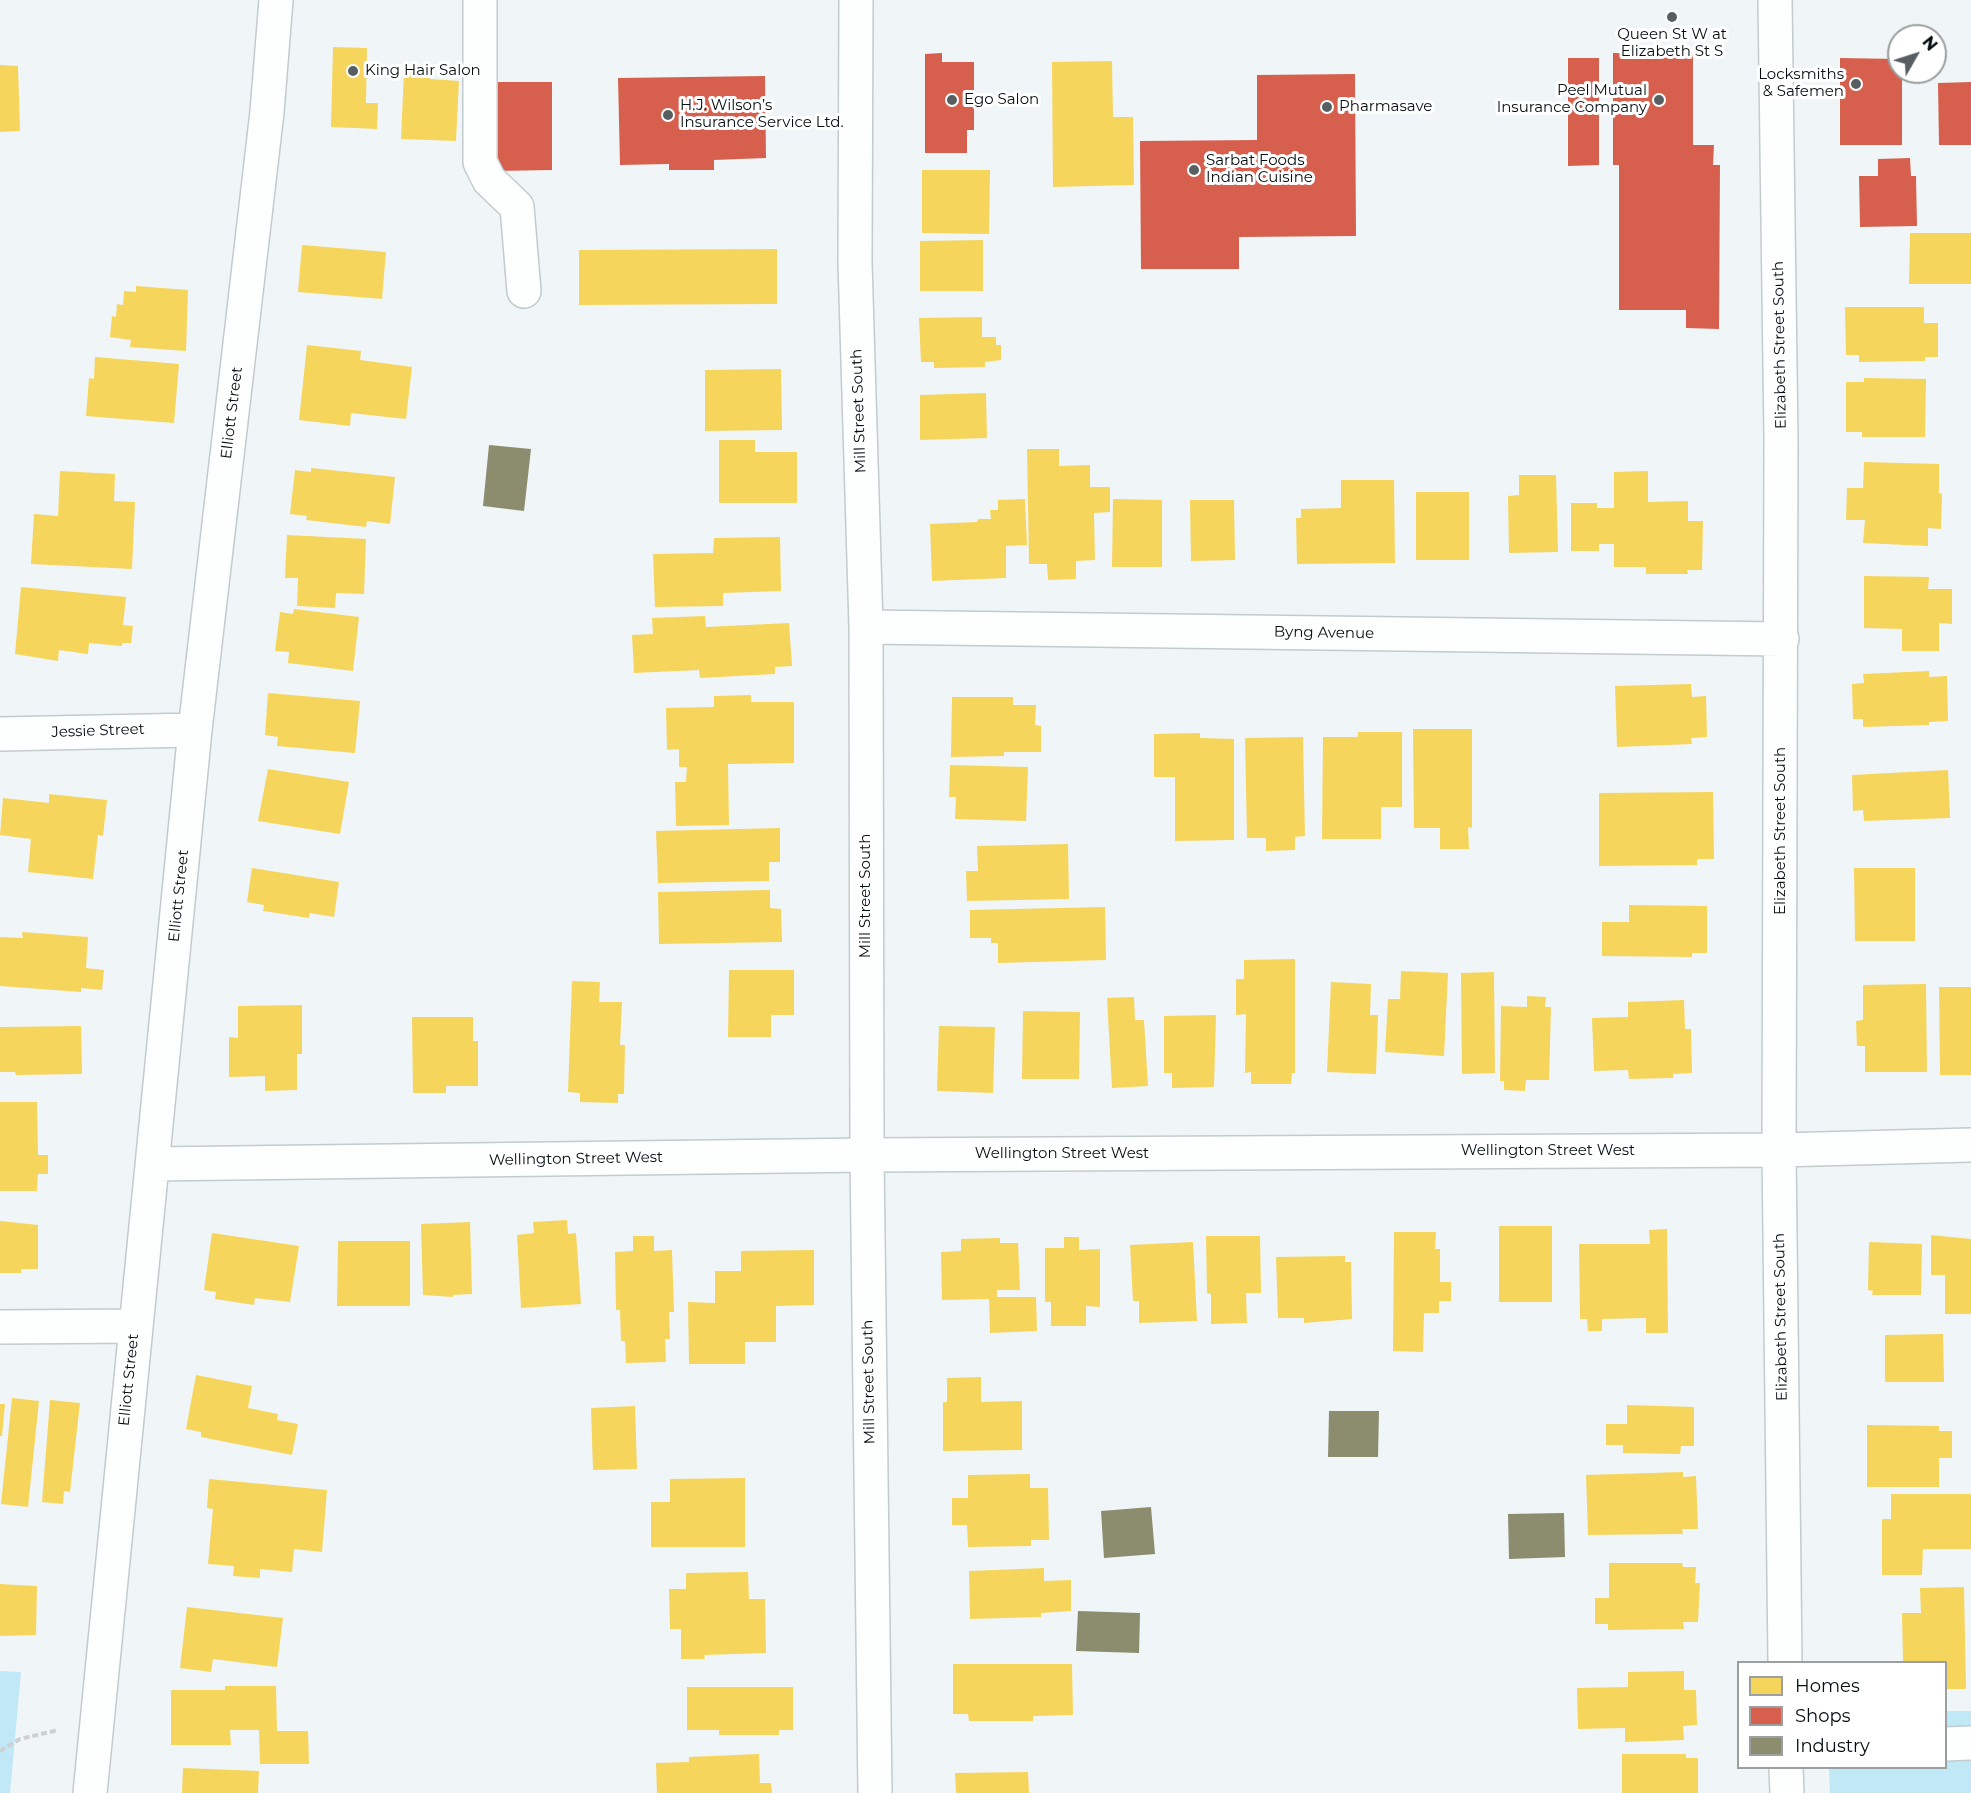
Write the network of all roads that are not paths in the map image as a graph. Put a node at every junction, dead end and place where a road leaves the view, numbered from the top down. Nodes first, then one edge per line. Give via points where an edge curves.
1 (276, 0) edge
2 (480, 0) edge
3 (856, 0) edge
4 (1775, 0) edge
5 (524, 291) dead end
6 (866, 627) junction
7 (1782, 639) junction
8 (195, 729) junction
9 (0, 734) edge
10 (1971, 1145) edge
11 (1779, 1150) junction
12 (867, 1155) junction
13 (153, 1164) junction
14 (135, 1326) junction
15 (0, 1327) edge
16 (1785, 1661) edge
17 (1971, 1743) edge
18 (1947, 1744) edge
19 (1786, 1769) edge
20 (90, 1793) edge
21 (875, 1793) edge
22 (1786, 1793) edge

1 - 8 street, Elliott Street via 267,112
2 - 5 street via 480,162 489,180 518,207
3 - 6 street, Mill Street South via 855,262
4 - 7 street, Elizabeth Street South
6 - 7 street, Byng Avenue
6 - 12 street, Mill Street South
7 - 11 street, Elizabeth Street South
8 - 9 street, Jessie Street
8 - 13 street, Elliott Street
10 - 11 street, Wellington Street West
11 - 12 street, Wellington Street West
11 - 16 street, Elizabeth Street South
12 - 13 street, Wellington Street West
12 - 21 street, Mill Street South
13 - 14 street, Elliott Street
14 - 15 street
14 - 20 street, Elliott Street
17 - 18 street
19 - 22 street

